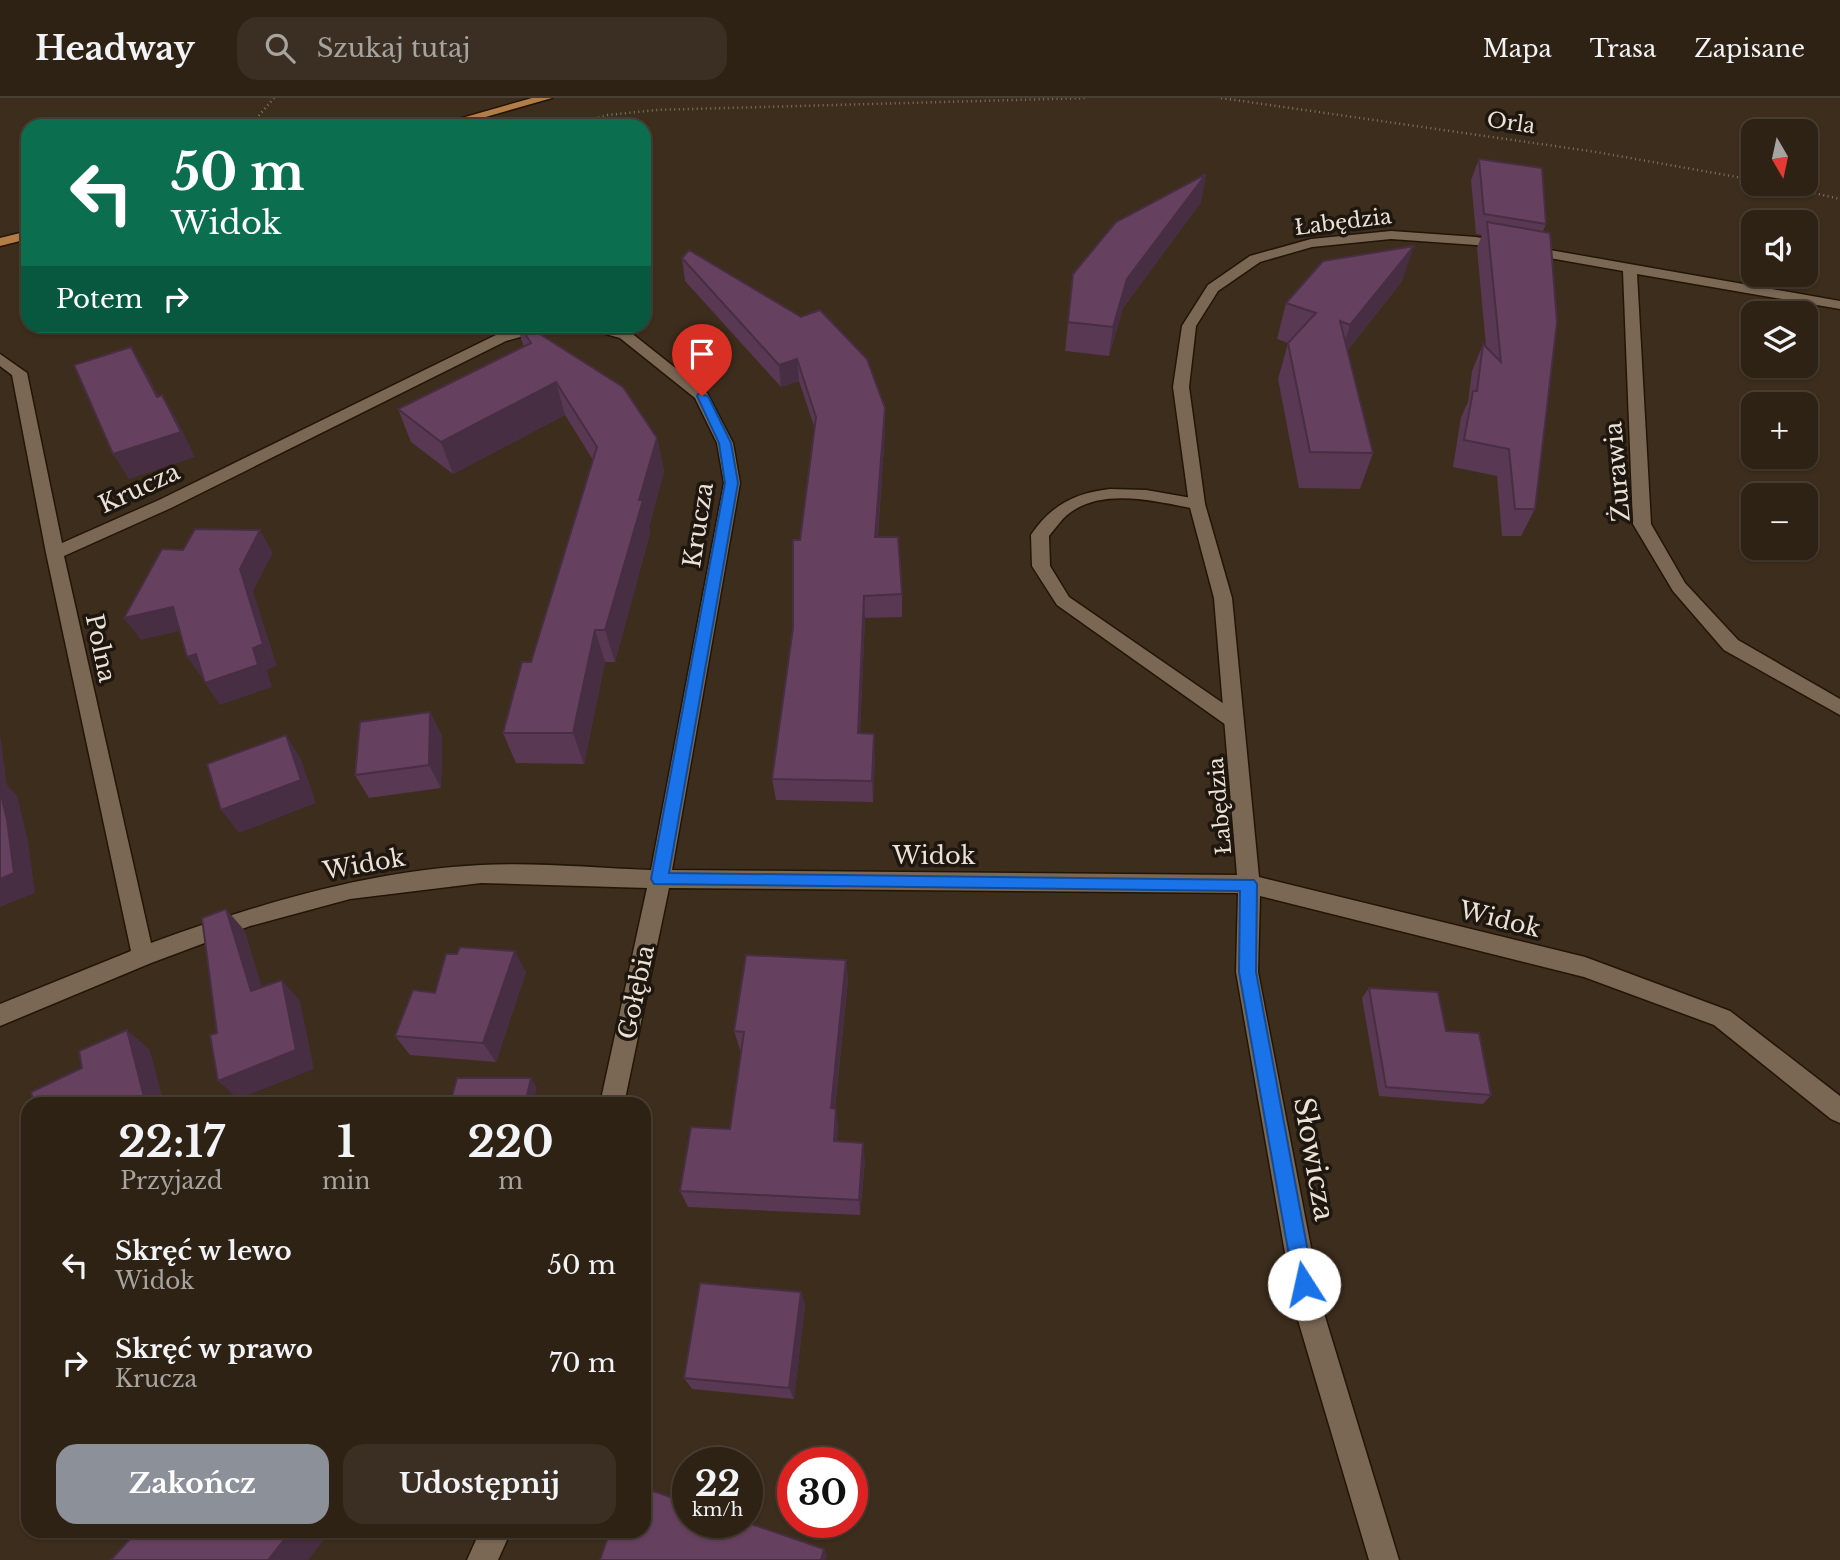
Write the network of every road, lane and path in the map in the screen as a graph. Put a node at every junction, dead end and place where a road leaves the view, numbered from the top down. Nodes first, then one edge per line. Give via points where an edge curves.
1 (274, 98) edge
2 (546, 98) edge
3 (1085, 98) edge
4 (1222, 98) edge
5 (256, 119) edge
6 (466, 119) edge
7 (596, 119) edge
8 (1741, 178) edge
9 (1818, 194) edge
10 (1840, 199) edge
11 (21, 236) edge
12 (0, 242) edge
13 (1630, 267) junction
14 (1840, 305) edge
15 (519, 333) edge
16 (618, 333) edge
17 (0, 359) edge
18 (1198, 504) junction
19 (55, 552) junction
20 (1840, 708) edge
21 (1233, 720) junction
22 (660, 879) junction
23 (1248, 884) junction
24 (143, 956) junction
25 (0, 1015) edge
26 (613, 1097) edge
27 (1840, 1111) edge
28 (493, 1538) edge
29 (482, 1560) edge
30 (1384, 1560) edge

1 - 5 path
2 - 6 main road
3 - 7 path via 745,106 620,113
4 - 8 path, Orla via 1583,149
9 - 10 path
11 - 12 main road
13 - 14 street, Łabędzia
13 - 18 street, Łabędzia via 1476,241 1391,235 1311,243 1255,259 1213,288 1189,326 1181,387
13 - 20 street, Żurawia via 1642,524 1679,587 1731,645
15 - 19 street, Krucza via 165,504
16 - 22 street, Krucza via 702,396 725,443 732,483
17 - 19 street, Polna via 19,373
18 - 21 street, Łabędzia via 1223,598
18 - 21 street via 1132,494 1089,497 1062,510 1040,536 1041,566 1063,601
19 - 24 street, Polna
21 - 23 street, Łabędzia
22 - 23 street, Widok
22 - 24 street, Widok via 481,874 350,890 250,917
22 - 26 street, Gołębia
23 - 27 street, Widok via 1585,967 1722,1018
23 - 30 street, Słowicza via 1247,972 1309,1310
24 - 25 street, Widok
28 - 29 street

